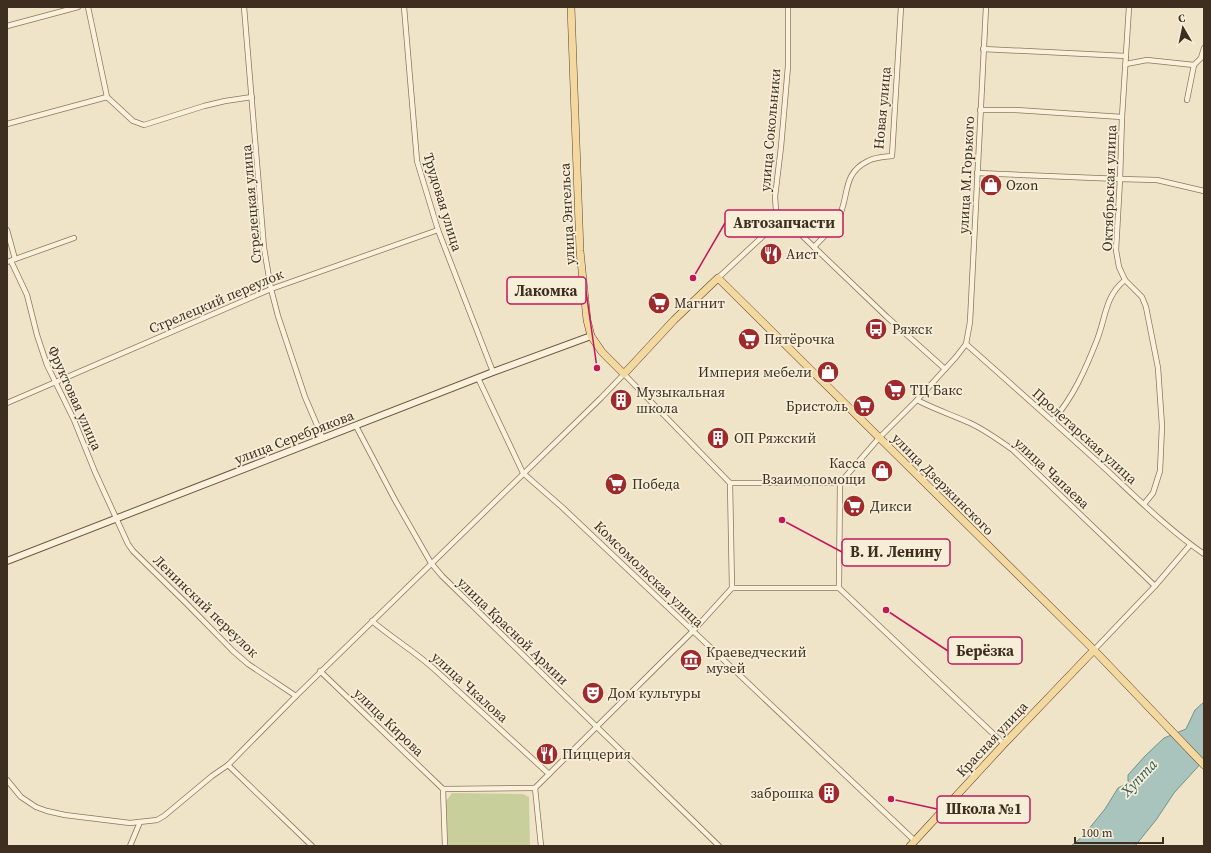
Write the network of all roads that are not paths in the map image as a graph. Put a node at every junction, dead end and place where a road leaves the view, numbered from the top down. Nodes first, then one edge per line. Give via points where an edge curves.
1 (78, 7) edge
2 (88, 7) edge
3 (244, 7) edge
4 (404, 7) edge
5 (572, 7) edge
6 (788, 7) edge
7 (901, 7) edge
8 (986, 7) edge
9 (1129, 7) edge
10 (7, 26) edge
11 (1204, 48) edge
12 (984, 49) junction
13 (1126, 56) junction
14 (1126, 64) junction
15 (1194, 65) junction
16 (107, 97) junction
17 (252, 98) junction
18 (1187, 100) dead end
19 (980, 110) junction
20 (1122, 117) junction
21 (7, 124) edge
22 (977, 173) junction
23 (1120, 179) junction
24 (1204, 190) edge
25 (777, 223) junction
26 (7, 230) edge
27 (438, 230) junction
28 (74, 238) dead end
29 (814, 247) junction
30 (11, 261) edge
31 (718, 278) junction
32 (1125, 280) junction
33 (271, 289) junction
34 (591, 336) junction
35 (966, 344) junction
36 (945, 369) junction
37 (493, 372) junction
38 (624, 374) junction
39 (478, 378) junction
40 (55, 382) junction
41 (918, 400) junction
42 (7, 403) edge
43 (1053, 420) junction
44 (356, 426) junction
45 (879, 438) junction
46 (323, 439) junction
47 (523, 473) junction
48 (730, 483) junction
49 (840, 483) junction
50 (1144, 504) junction
51 (117, 519) junction
52 (1190, 544) junction
53 (1204, 554) edge
54 (7, 561) edge
55 (431, 563) junction
56 (1155, 586) junction
57 (732, 588) junction
58 (839, 588) junction
59 (372, 621) junction
60 (693, 631) junction
61 (1094, 650) junction
62 (320, 671) junction
63 (296, 696) junction
64 (596, 727) junction
65 (1004, 744) junction
66 (228, 765) junction
67 (1204, 765) edge
68 (550, 774) junction
69 (7, 780) edge
70 (535, 788) junction
71 (442, 789) junction
72 (140, 822) junction
73 (912, 843) edge
74 (130, 846) edge
75 (312, 846) edge
76 (445, 846) edge
77 (540, 846) edge
78 (719, 846) edge

1 - 10 street
2 - 16 street
3 - 17 street, Стрелецкая улица
4 - 27 street, Трудовая улица via 417,161
5 - 34 main road, улица Энгельса via 580,251
6 - 25 street, улица Сокольники via 788,66 775,197
7 - 29 street, Новая улица via 892,156 868,160 852,172 839,218
8 - 12 street, улица М.Горького
9 - 13 street, Октябрьская улица
11 - 15 street via 1201,58
12 - 13 street
12 - 19 street, улица М.Горького
13 - 14 street, Октябрьская улица
14 - 15 street via 1147,60
14 - 20 street, Октябрьская улица
15 - 18 street
16 - 17 street via 133,121 144,125 204,106
16 - 21 street
17 - 33 street, Стрелецкая улица via 264,248
19 - 20 street
19 - 22 street, улица М.Горького
20 - 23 street, Октябрьская улица
22 - 23 street
22 - 35 street, улица М.Горького via 970,322
23 - 24 street via 1157,180
23 - 32 street, Октябрьская улица via 1116,250
25 - 29 street via 792,226
25 - 31 street
26 - 30 street, Фруктовая улица
27 - 33 street, Стрелецкий переулок
27 - 37 street, Трудовая улица
28 - 30 street
29 - 36 street
30 - 40 street, Фруктовая улица via 27,295 37,335
31 - 38 main road via 674,320
31 - 45 main road, улица Дзержинского
32 - 43 street via 1112,294 1089,360 1063,408
32 - 50 street via 1142,298 1146,307 1158,368 1162,426 1161,463 1158,481
33 - 40 street, Стрелецкий переулок
33 - 46 street, Стрелецкая улица via 302,390
34 - 37 main road, улица Серебрякова
34 - 38 main road, улица Энгельса via 602,352
35 - 36 street
35 - 43 street, Пролетарская улица
36 - 41 street
37 - 39 main road, улица Серебрякова
38 - 47 street
38 - 48 street, улица Энгельса
39 - 44 main road, улица Серебрякова
39 - 47 street
40 - 42 street, Стрелецкий переулок
40 - 51 street, Фруктовая улица
41 - 45 street
41 - 56 street, улица Чапаева via 971,424 1013,450
43 - 50 street, Пролетарская улица
44 - 46 main road, улица Серебрякова
44 - 55 street, улица Красной Армии
45 - 49 street
45 - 61 main road, улица Дзержинского
46 - 51 main road, улица Серебрякова
47 - 55 street
47 - 60 street, Комсомольская улица
48 - 49 street
48 - 57 street
49 - 58 street
50 - 52 street, Пролетарская улица
51 - 54 main road, улица Серебрякова
51 - 63 street, Ленинский переулок via 133,551 233,651
52 - 53 street, Пролетарская улица
52 - 56 street
55 - 59 street
55 - 64 street, улица Красной Армии
56 - 61 street
57 - 58 street
57 - 60 street
58 - 65 street
59 - 62 street
59 - 68 street, улица Чкалова via 418,655
60 - 64 street
60 - 73 street, Комсомольская улица
61 - 65 main road, Красная улица
61 - 67 main road, улица Дзержинского
62 - 63 street
62 - 71 street, улица Кирова
63 - 66 street
64 - 68 street
64 - 78 street, улица Красной Армии
65 - 73 main road, Красная улица
66 - 72 street via 164,816 157,820
66 - 75 street
68 - 70 street
69 - 72 street via 20,797 47,812 110,822
70 - 71 street
70 - 77 street
71 - 76 street
72 - 74 street

